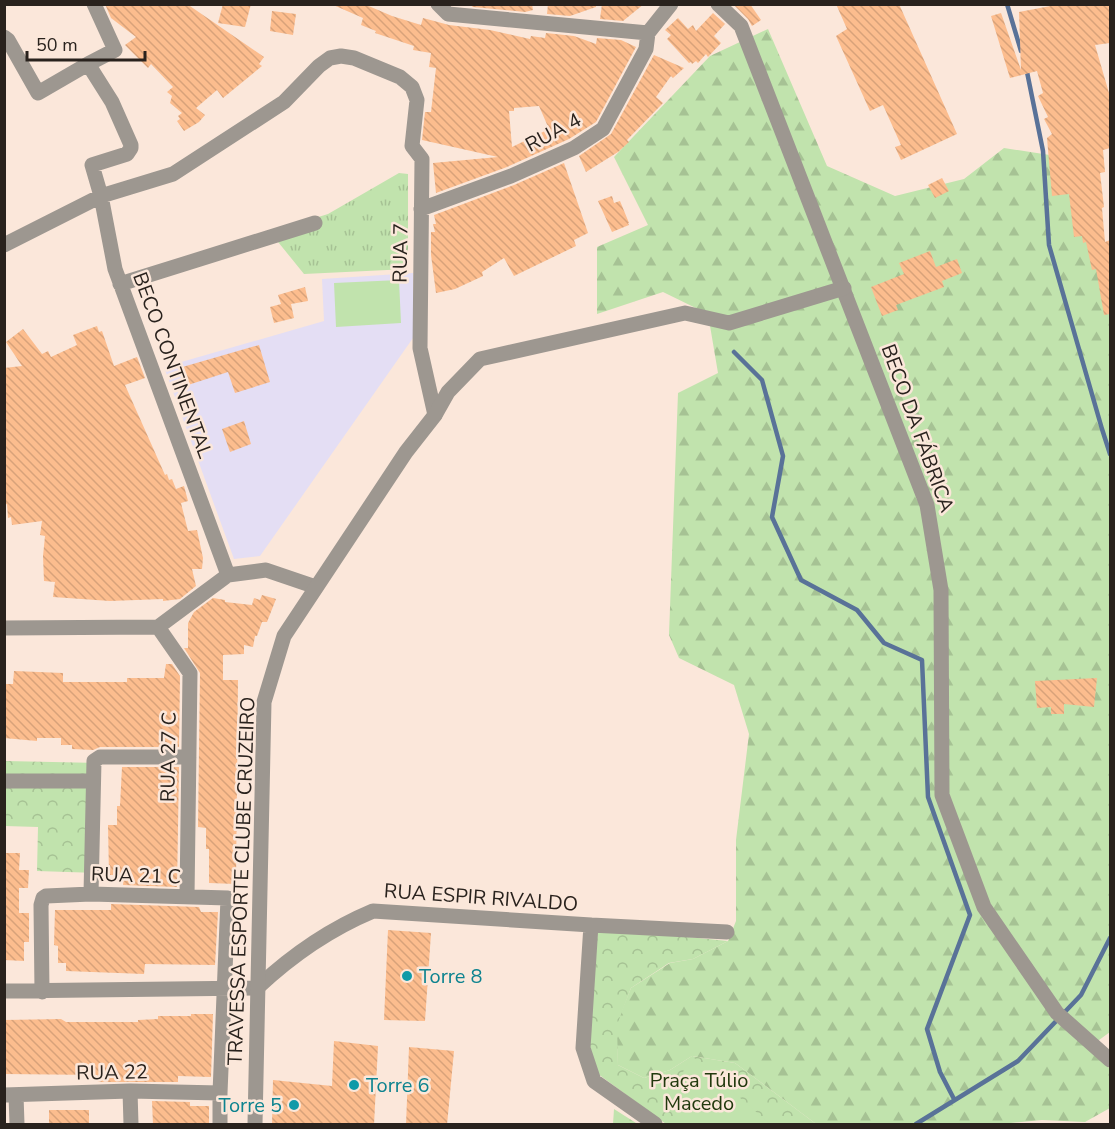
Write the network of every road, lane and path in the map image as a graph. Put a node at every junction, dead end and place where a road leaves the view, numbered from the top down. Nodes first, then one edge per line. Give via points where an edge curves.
1 (94, 4) edge
2 (438, 4) edge
3 (670, 4) edge
4 (718, 4) edge
5 (648, 33) junction
6 (4, 37) edge
7 (88, 64) junction
8 (101, 196) junction
9 (422, 209) junction
10 (315, 223) dead end
11 (4, 245) edge
12 (120, 284) junction
13 (844, 288) junction
14 (435, 415) junction
15 (228, 575) junction
16 (316, 587) junction
17 (158, 627) junction
18 (4, 628) edge
19 (189, 757) junction
20 (4, 781) edge
21 (93, 781) junction
22 (91, 894) junction
23 (187, 897) junction
24 (591, 925) junction
25 (727, 932) dead end
26 (257, 988) junction
27 (224, 989) junction
28 (4, 991) edge
29 (42, 992) junction
30 (1110, 1060) edge
31 (130, 1091) junction
32 (220, 1093) junction
33 (10, 1095) edge
34 (17, 1125) edge
35 (131, 1125) edge
36 (220, 1125) edge
37 (255, 1125) edge
38 (655, 1125) edge

1 - 7 street via 116,50
2 - 5 street via 448,14
3 - 5 street, RUA 4
4 - 13 street, BECO DA FÁBRICA via 741,26
5 - 9 street, RUA 4 via 646,49 603,129 574,148 511,176
6 - 7 street via 38,93
7 - 8 street, BECO CONTINENTAL via 111,102 131,148 127,154 92,165
8 - 9 street, RUA 7 via 173,174 284,102 319,66 341,56 400,77 412,87 417,100 412,146 422,159
8 - 11 street
8 - 12 street, BECO CONTINENTAL
9 - 14 street, RUA 7 via 420,348
10 - 12 street
12 - 15 street, BECO CONTINENTAL
13 - 14 street, TRAVESSA ESPORTE CLUBE CRUZEIRO via 729,324 685,313 480,359 448,392
13 - 30 street, BECO DA FÁBRICA via 927,505 941,590 942,795 984,907 1060,1017
14 - 16 street, TRAVESSA ESPORTE CLUBE CRUZEIRO
15 - 16 street via 266,570
15 - 17 street
16 - 26 street, TRAVESSA ESPORTE CLUBE CRUZEIRO via 284,636 264,702
17 - 18 street
17 - 19 street, RUA 27 C via 190,673
19 - 21 street via 100,757 94,761
19 - 23 street, RUA 27 C
20 - 21 street
21 - 22 street
22 - 23 street, RUA 21 C
22 - 29 street, RUA 21 C via 50,894 43,898
23 - 27 street, RUA 21 C via 228,898
24 - 25 street, RUA ESPIR RIVALDO
24 - 26 street, RUA ESPIR RIVALDO via 373,911 347,922 281,965
24 - 38 street via 583,1048 594,1081
26 - 27 street
26 - 37 street, TRAVESSA ESPORTE CLUBE CRUZEIRO
27 - 29 street
27 - 32 street
28 - 29 street
31 - 32 street, RUA 22
31 - 33 street, RUA 22
31 - 35 street
32 - 36 street
33 - 34 street

